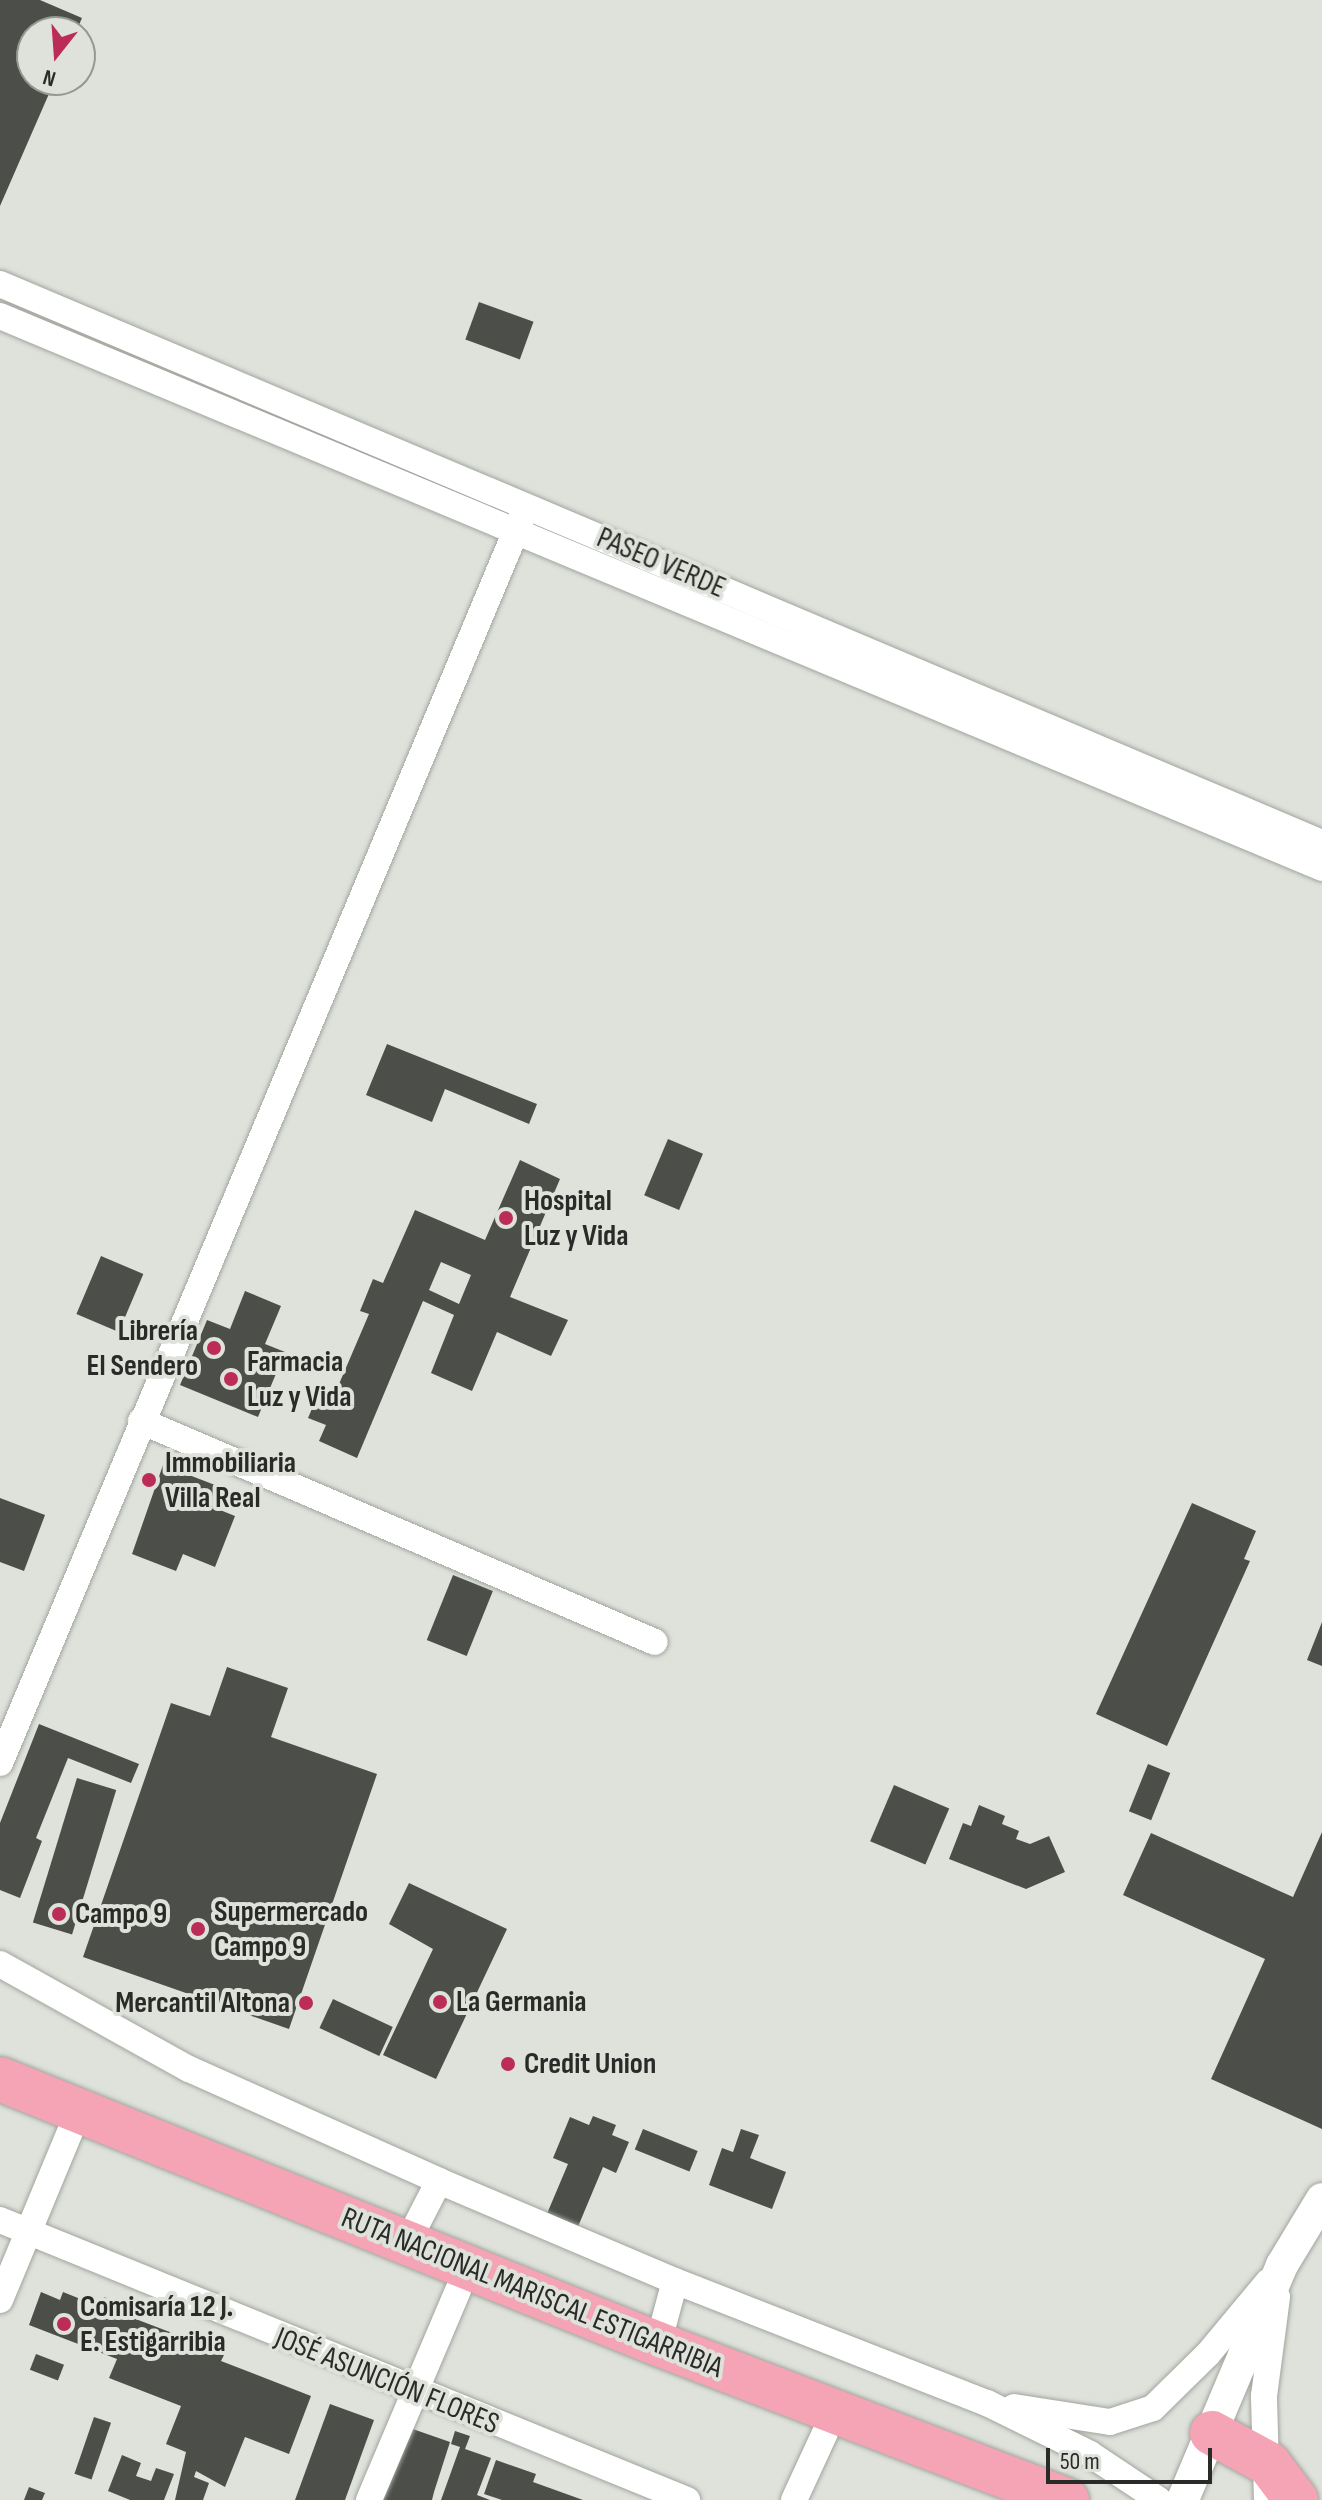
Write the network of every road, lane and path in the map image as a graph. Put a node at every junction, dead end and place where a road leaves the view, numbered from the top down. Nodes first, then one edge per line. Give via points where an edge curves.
1 (7, 287) edge
2 (1, 317) edge
3 (527, 506) junction
4 (515, 533) junction
5 (1189, 799) junction
6 (1322, 843) edge
7 (1322, 868) edge
8 (141, 1421) junction
9 (655, 1642) dead end
10 (0, 1763) edge
11 (0, 1964) edge
12 (0, 2079) edge
13 (0, 2097) edge
14 (72, 2127) junction
15 (439, 2181) junction
16 (1322, 2199) edge
17 (0, 2220) edge
18 (27, 2232) junction
19 (407, 2243) junction
20 (1282, 2265) junction
21 (675, 2281) junction
22 (458, 2290) junction
23 (0, 2300) edge
24 (658, 2344) junction
25 (415, 2393) junction
26 (987, 2403) junction
27 (825, 2433) junction
28 (1212, 2433) junction
29 (1268, 2482) edge
30 (1172, 2499) edge
31 (369, 2500) edge
32 (687, 2500) edge
33 (794, 2500) edge
34 (998, 2500) edge
35 (1067, 2500) edge
36 (1296, 2500) edge

1 - 2 street
1 - 3 street, PASEO VERDE
2 - 4 street, PASEO VERDE
3 - 4 street
3 - 5 street, PASEO VERDE
4 - 5 street, PASEO VERDE
4 - 8 street
5 - 6 street, PASEO VERDE
5 - 7 street, PASEO VERDE
8 - 9 street
8 - 10 street
11 - 15 street via 189,2069
12 - 19 highway, RUTA NACIONAL MARISCAL ESTIGARRIBIA
13 - 14 highway, RUTA NACIONAL MARISCAL ESTIGARRIBIA
14 - 18 street
14 - 22 highway, RUTA NACIONAL MARISCAL ESTIGARRIBIA
15 - 19 street
15 - 21 street
16 - 20 street
17 - 18 street, JOSÉ ASUNCIÓN FLORES
18 - 23 street
18 - 25 street, JOSÉ ASUNCIÓN FLORES
19 - 24 highway, RUTA NACIONAL MARISCAL ESTIGARRIBIA
20 - 26 street via 1208,2354 1153,2408 1110,2422
20 - 28 street
20 - 29 street via 1264,2396
21 - 24 street
21 - 26 street
22 - 25 street
22 - 27 highway, RUTA NACIONAL MARISCAL ESTIGARRIBIA
24 - 35 highway, RUTA NACIONAL MARISCAL ESTIGARRIBIA
25 - 31 street
25 - 32 street, JOSÉ ASUNCIÓN FLORES
26 - 30 street
27 - 33 street
27 - 34 highway, RUTA NACIONAL MARISCAL ESTIGARRIBIA
28 - 29 highway
28 - 30 street
29 - 36 highway

